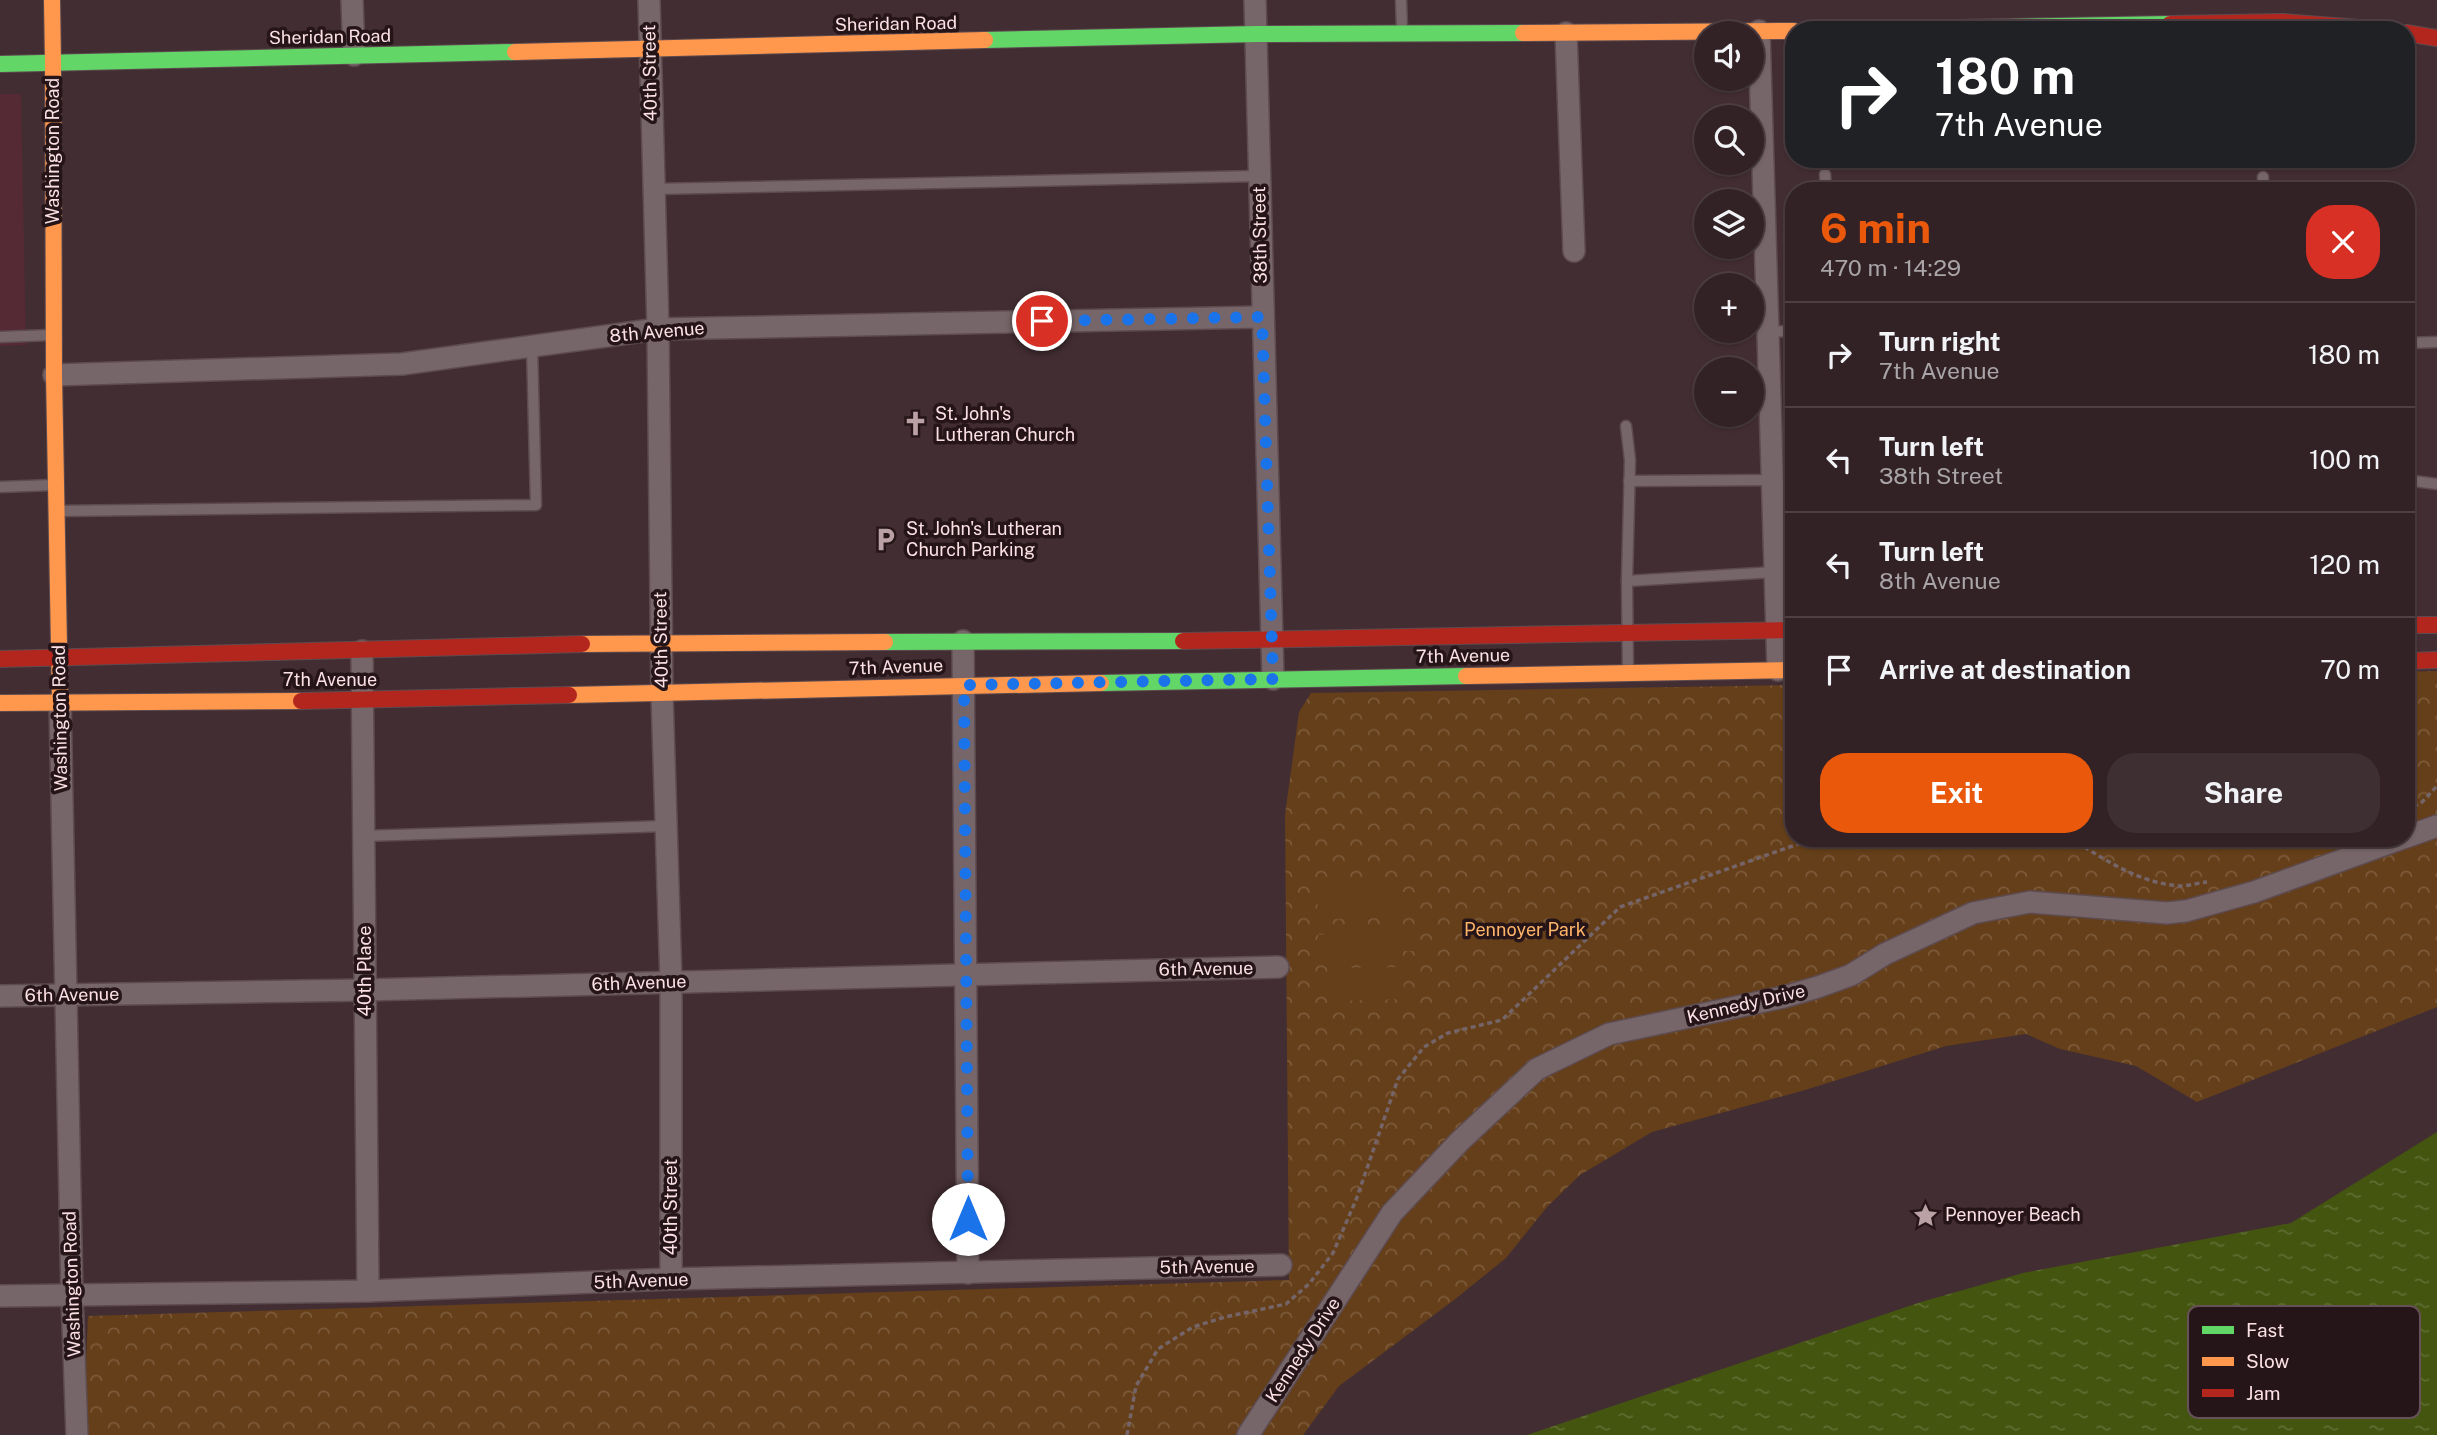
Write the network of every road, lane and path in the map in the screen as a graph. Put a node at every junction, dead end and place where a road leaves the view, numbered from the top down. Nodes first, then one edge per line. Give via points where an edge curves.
1 (52, 0) edge
2 (352, 0) edge
3 (649, 0) edge
4 (1255, 0) edge
5 (1401, 0) edge
6 (1785, 31) edge
7 (1694, 32) edge
8 (1764, 32) edge
9 (1566, 33) junction
10 (1257, 34) junction
11 (1402, 34) junction
12 (2415, 34) edge
13 (2437, 38) edge
14 (649, 49) junction
15 (354, 55) junction
16 (52, 63) junction
17 (0, 64) edge
18 (1761, 91) edge
19 (1825, 174) dead end
20 (1259, 176) junction
21 (2263, 177) dead end
22 (1825, 182) edge
23 (2263, 182) edge
24 (654, 189) junction
25 (1573, 251) dead end
26 (1262, 317) junction
27 (658, 328) junction
28 (1785, 331) edge
29 (1768, 332) junction
30 (54, 335) junction
31 (0, 337) edge
32 (2437, 342) edge
33 (2415, 343) edge
34 (532, 346) junction
35 (54, 375) junction
36 (1626, 426) dead end
37 (1629, 481) junction
38 (2415, 481) edge
39 (56, 484) junction
40 (2437, 484) edge
41 (0, 487) edge
42 (1780, 493) edge
43 (57, 511) junction
44 (1775, 572) junction
45 (1627, 581) junction
46 (2415, 625) edge
47 (2437, 625) edge
48 (1785, 630) edge
49 (1627, 633) junction
50 (964, 641) junction
51 (1270, 641) junction
52 (661, 642) junction
53 (362, 651) junction
54 (0, 659) edge
55 (59, 659) junction
56 (2437, 660) edge
57 (2415, 661) edge
58 (1785, 670) edge
59 (1628, 673) junction
60 (1273, 679) junction
61 (964, 685) junction
62 (662, 694) junction
63 (363, 700) junction
64 (60, 701) junction
65 (0, 703) edge
66 (2437, 786) edge
67 (2415, 806) edge
68 (666, 826) junction
69 (2437, 826) edge
70 (2415, 834) edge
71 (364, 836) junction
72 (1790, 847) edge
73 (2085, 847) edge
74 (2380, 847) edge
75 (2215, 881) dead end
76 (1278, 967) dead end
77 (966, 975) junction
78 (671, 982) junction
79 (365, 990) junction
80 (65, 995) junction
81 (0, 996) edge
82 (1281, 1265) dead end
83 (968, 1273) junction
84 (671, 1279) junction
85 (368, 1291) junction
86 (0, 1296) edge
87 (72, 1296) junction
88 (77, 1435) edge
89 (1127, 1435) edge
90 (1248, 1435) edge

1 - 16 street, Washington Road
2 - 15 street
3 - 14 street, 40th Street
4 - 10 street, 38th Street
5 - 11 lane
6 - 8 street, Sheridan Road
7 - 9 street, Sheridan Road
9 - 11 street, Sheridan Road
9 - 25 street
10 - 11 street, Sheridan Road
10 - 14 street, Sheridan Road
10 - 20 street, 38th Street
12 - 13 street
14 - 15 street, Sheridan Road
14 - 24 street, 40th Street
15 - 16 street, Sheridan Road
16 - 17 street, Sheridan Road
16 - 30 street, Washington Road
18 - 29 street
19 - 22 lane
20 - 24 lane
20 - 26 street, 38th Street
21 - 23 lane
24 - 27 street, 40th Street
26 - 27 street, 8th Avenue
26 - 51 street, 38th Street
27 - 34 street, 8th Avenue
27 - 52 street, 40th Street
28 - 29 lane
29 - 42 street
30 - 31 lane
30 - 35 street, Washington Road
32 - 33 lane
34 - 35 street, 8th Avenue via 402,364
34 - 43 lane via 536,505
35 - 39 street, Washington Road
36 - 37 lane
37 - 42 lane
37 - 45 lane
38 - 40 lane
39 - 41 lane
39 - 43 street, Washington Road
42 - 44 street
43 - 55 street, Washington Road
44 - 45 lane
44 - 48 street
45 - 49 lane
46 - 47 street
48 - 49 street, 7th Avenue
49 - 51 street, 7th Avenue
49 - 59 lane
50 - 51 street, 7th Avenue
50 - 52 street, 7th Avenue
50 - 61 street
51 - 60 street, 38th Street
52 - 53 street, 7th Avenue
52 - 62 street, 40th Street
53 - 55 street, 7th Avenue
53 - 63 street, 40th Place
54 - 55 street, 7th Avenue
55 - 64 street, Washington Road
56 - 57 street
58 - 59 street, 7th Avenue
59 - 60 street, 7th Avenue
60 - 61 street, 7th Avenue
61 - 62 street, 7th Avenue
61 - 77 street
62 - 63 street, 7th Avenue
62 - 68 street, 40th Street
63 - 64 street, 7th Avenue
63 - 71 street, 40th Place
64 - 65 street, 7th Avenue
64 - 80 street, Washington Road
66 - 67 path
68 - 71 lane
68 - 78 street, 40th Street
69 - 70 street, Kennedy Drive
71 - 79 street, 40th Place
72 - 89 path via 1620,907 1502,1020 1448,1033 1424,1047 1398,1079 1334,1253 1286,1304 1193,1327 1158,1349 1136,1386
73 - 75 path via 2141,877 2180,886
74 - 90 street, Kennedy Drive via 2186,911 2030,902 1973,913 1818,988 1609,1034 1537,1069 1392,1213
76 - 77 street, 6th Avenue
77 - 78 street, 6th Avenue
77 - 83 street
78 - 79 street, 6th Avenue
78 - 84 street, 40th Street
79 - 80 street, 6th Avenue
79 - 85 street, 40th Place
80 - 81 street, 6th Avenue
80 - 87 street, Washington Road
82 - 83 street, 5th Avenue
83 - 84 street, 5th Avenue
84 - 85 street, 5th Avenue
85 - 87 street, 5th Avenue
86 - 87 street, 5th Avenue
87 - 88 street, Washington Road

